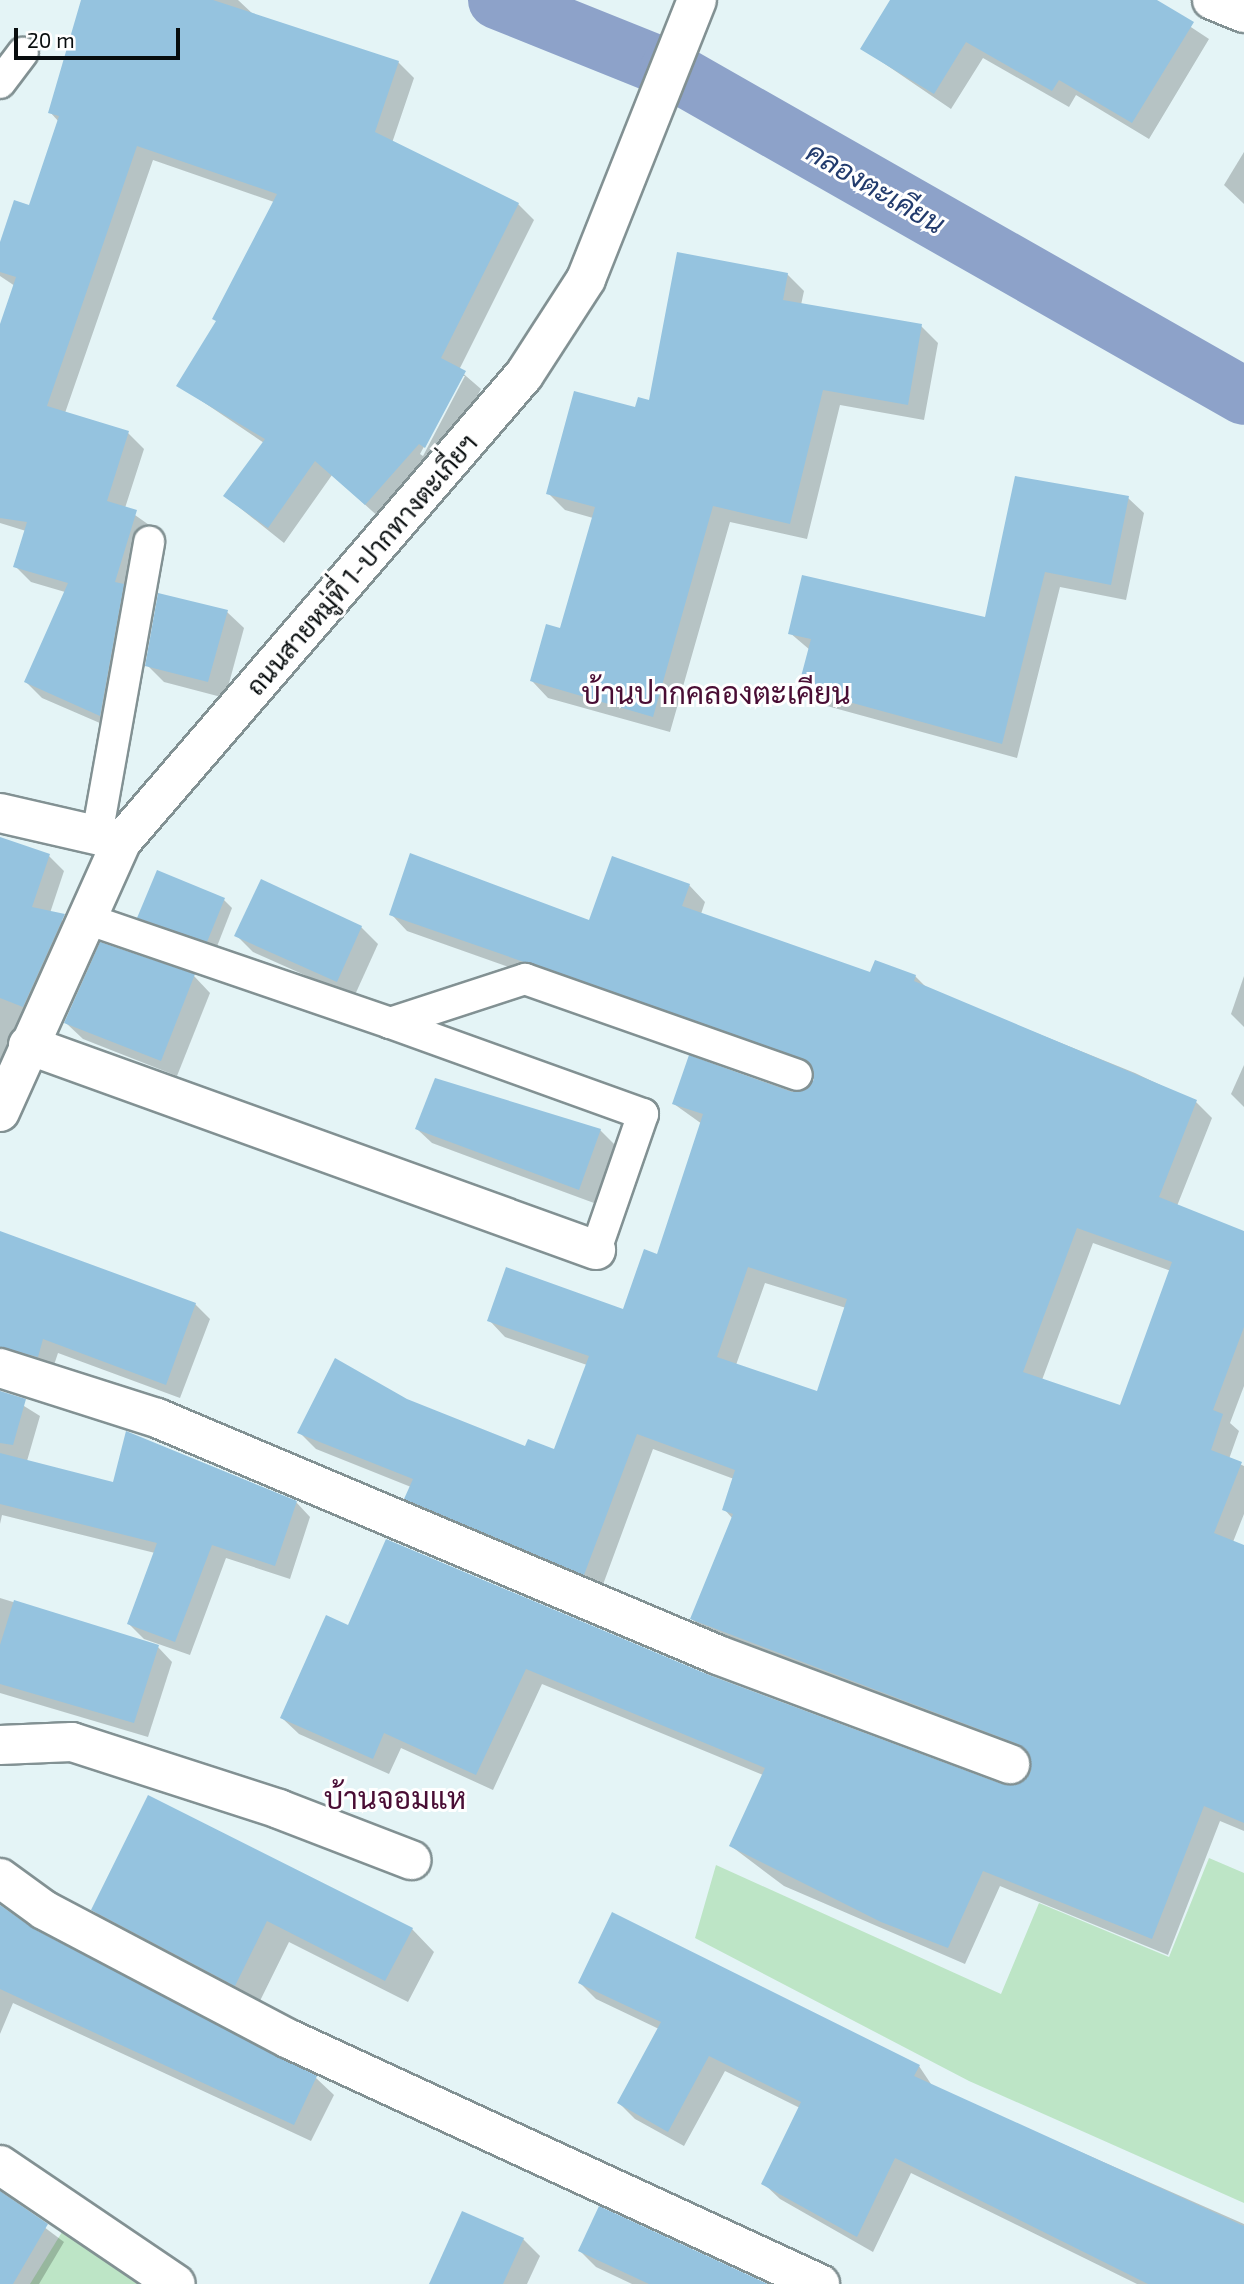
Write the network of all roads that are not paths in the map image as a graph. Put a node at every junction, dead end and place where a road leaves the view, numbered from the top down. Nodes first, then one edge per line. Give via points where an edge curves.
1 (697, 0) edge
2 (1212, 0) edge
3 (1244, 13) edge
4 (23, 54) dead end
5 (0, 83) edge
6 (149, 541) dead end
7 (0, 813) edge
8 (109, 838) junction
9 (85, 918) junction
10 (390, 1023) junction
11 (28, 1045) junction
12 (797, 1075) dead end
13 (0, 1112) edge
14 (596, 1251) joint
15 (0, 1367) edge
16 (0, 1745) edge
17 (1010, 1764) dead end
18 (411, 1860) dead end
19 (0, 1878) edge
20 (0, 2165) edge
21 (176, 2284) edge
22 (820, 2284) edge

1 - 8 street, ถนนสายหมู่ที่ 1-ปากทางตะเกี่ยฯ via 586,279 524,375
2 - 3 street
4 - 5 lane
6 - 8 lane
7 - 8 street
8 - 9 street, ถนนสายหมู่ที่ 1-ปากทางตะเกี่ยฯ
9 - 10 lane
9 - 11 street, ถนนสายหมู่ที่ 1-ปากทางตะเกี่ยฯ
10 - 12 lane via 525,979
10 - 14 lane via 643,1114
11 - 13 street, ถนนสายหมู่ที่ 1-ปากทางตะเกี่ยฯ
11 - 14 street
15 - 17 street via 157,1418 718,1656
16 - 18 street via 72,1742 279,1809
19 - 22 street via 44,1910 289,2039
20 - 21 street

